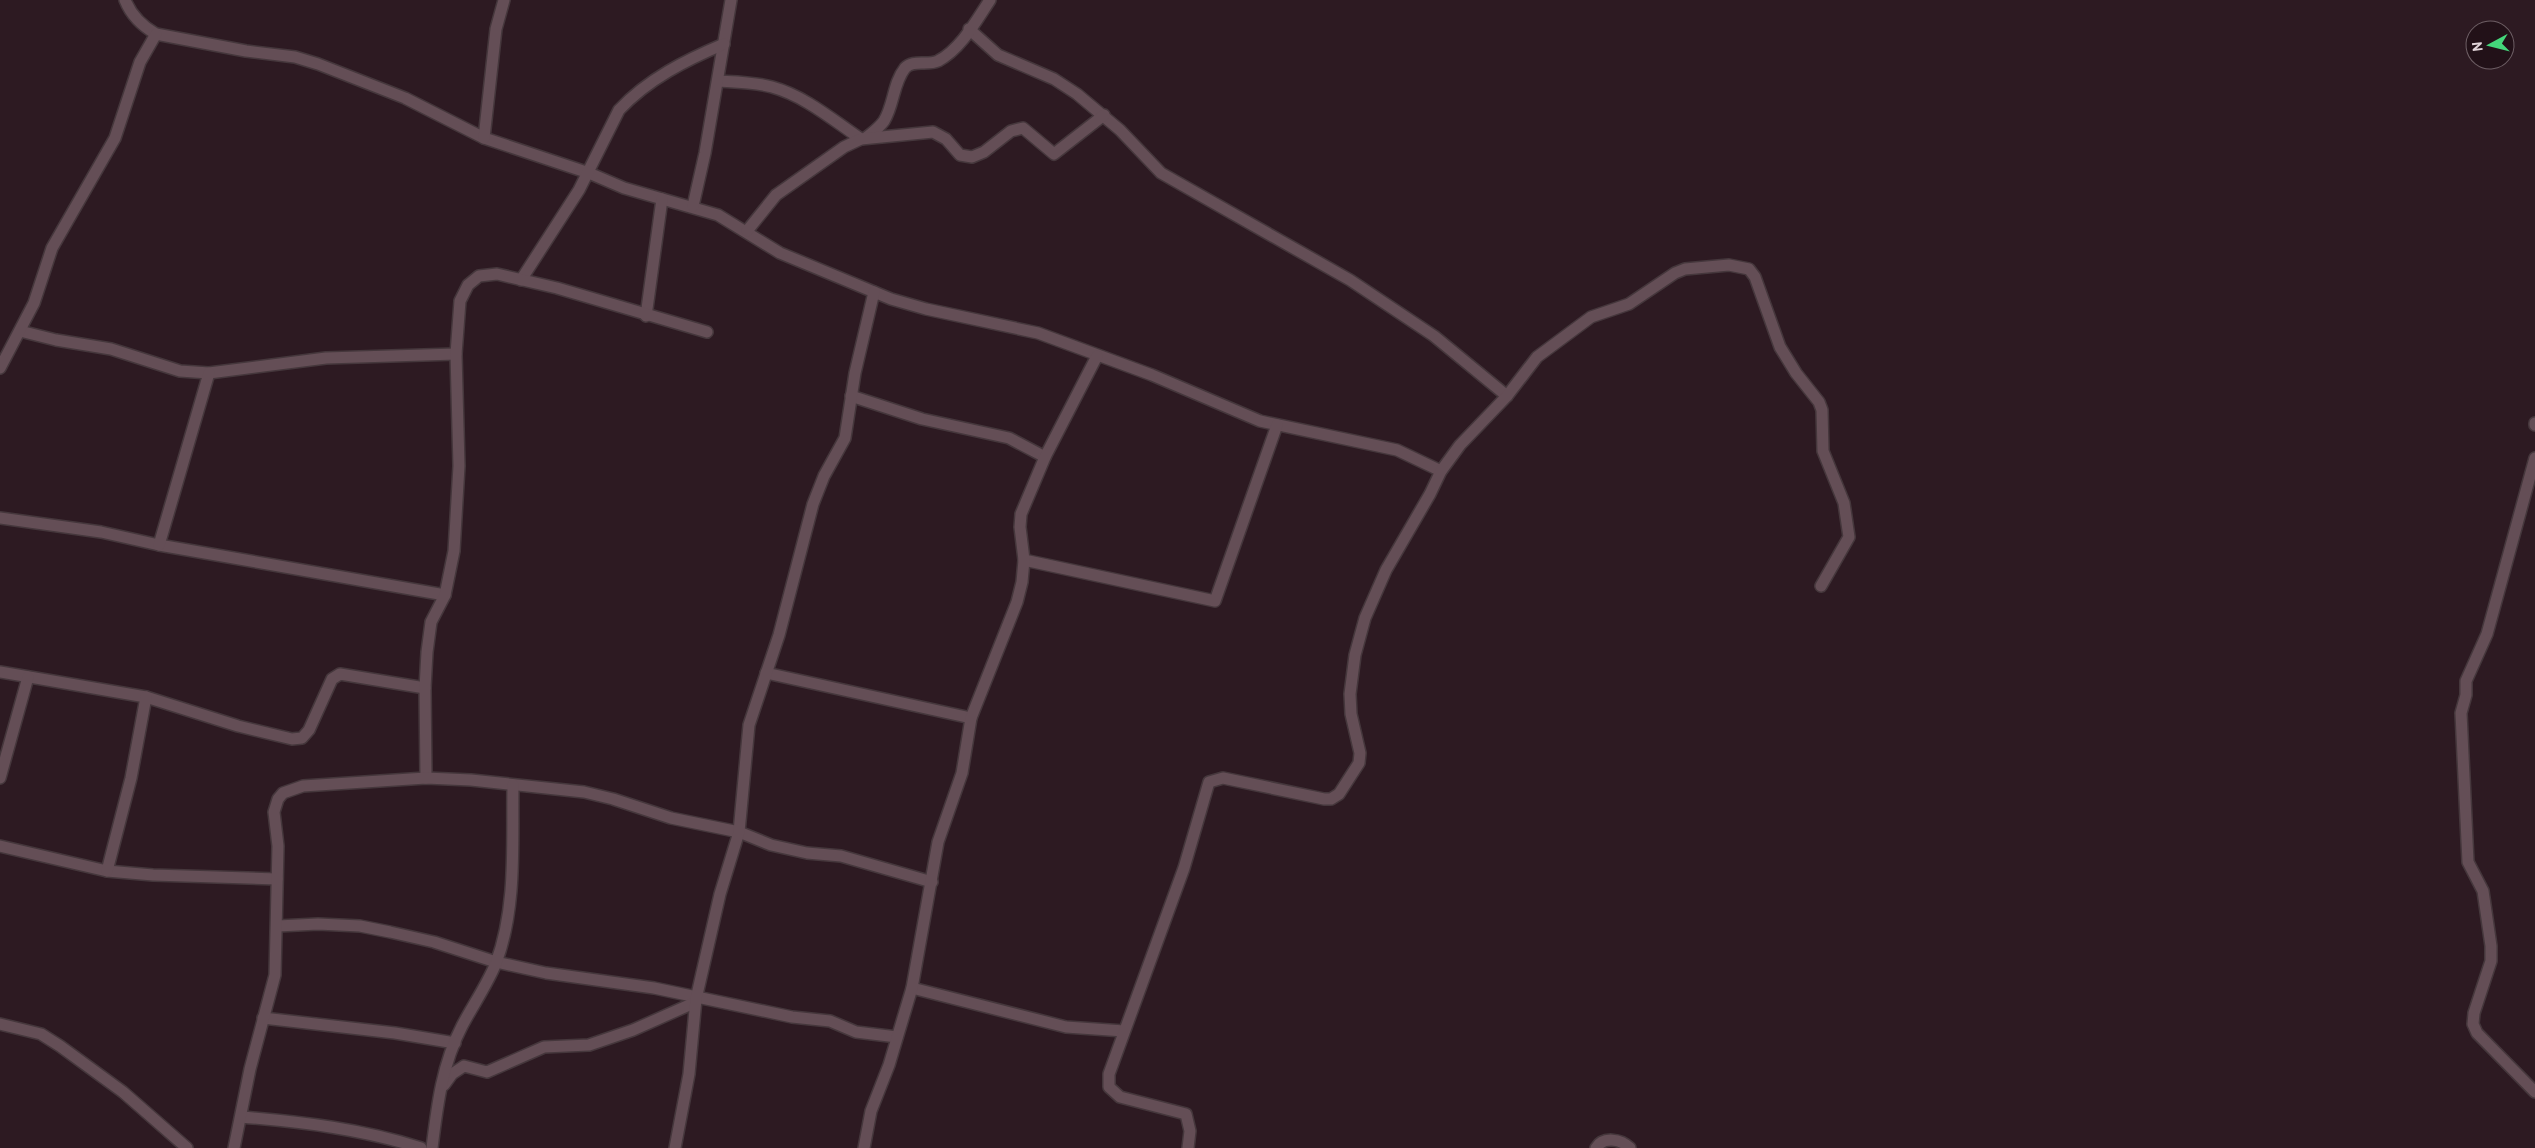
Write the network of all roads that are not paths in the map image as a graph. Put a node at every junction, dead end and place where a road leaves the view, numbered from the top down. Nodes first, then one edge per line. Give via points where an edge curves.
1 (125, 0) edge
2 (504, 0) edge
3 (731, 0) edge
4 (990, 0) edge
5 (969, 28) junction
6 (156, 34) junction
7 (724, 44) junction
8 (718, 81) junction
9 (1104, 116) junction
10 (484, 138) junction
11 (864, 138) junction
12 (589, 173) junction
13 (662, 199) junction
14 (693, 206) junction
15 (747, 231) junction
16 (521, 280) junction
17 (874, 292) junction
18 (646, 316) junction
19 (20, 331) junction
20 (707, 332) dead end
21 (456, 354) junction
22 (1097, 356) junction
23 (0, 368) edge
24 (208, 373) junction
25 (851, 396) junction
26 (1507, 396) junction
27 (1277, 426) junction
28 (1045, 457) junction
29 (2535, 458) edge
30 (1441, 471) junction
31 (0, 518) edge
32 (158, 545) junction
33 (1024, 560) junction
34 (1821, 586) dead end
35 (445, 594) junction
36 (0, 672) edge
37 (766, 673) junction
38 (28, 677) junction
39 (425, 688) junction
40 (146, 697) junction
41 (971, 718) junction
42 (0, 778) edge
43 (426, 778) junction
44 (513, 785) junction
45 (739, 832) junction
46 (0, 846) edge
47 (107, 871) junction
48 (277, 879) junction
49 (932, 882) junction
50 (278, 926) junction
51 (496, 962) junction
52 (912, 988) junction
53 (696, 1000) junction
54 (263, 1018) junction
55 (0, 1024) edge
56 (1124, 1031) junction
57 (898, 1037) junction
58 (454, 1043) junction
59 (440, 1090) junction
60 (2535, 1092) edge
61 (241, 1117) junction
62 (187, 1148) edge
63 (234, 1148) edge
64 (421, 1148) edge
65 (432, 1148) edge
66 (675, 1148) edge
67 (864, 1148) edge
68 (1188, 1148) edge
69 (1596, 1148) edge
70 (1630, 1148) edge

1 - 6 street via 136,18
2 - 10 street via 496,29
3 - 7 street
4 - 5 street
5 - 9 street via 998,55 1054,79
5 - 11 street via 955,47 938,60 907,66 884,121
6 - 10 street via 295,57 318,64 405,98
6 - 19 street via 140,62 115,138 52,248 34,303
7 - 8 street
7 - 12 street via 672,68 629,99 612,122
8 - 11 street via 752,83 792,95
8 - 14 street
9 - 11 street via 1054,154 1023,128 1011,131 972,157 960,155 946,139 933,132
9 - 26 street via 1161,173 1350,280 1434,336
10 - 12 street
11 - 15 street via 844,147 776,195
12 - 13 street
12 - 16 street
13 - 14 street
13 - 18 street
14 - 15 street
15 - 17 street via 780,252
16 - 18 street
16 - 21 street via 489,274 479,276 468,285 460,301
17 - 22 street via 926,309 1038,334
17 - 25 street
18 - 20 street
19 - 23 street
19 - 24 street via 111,348 180,371
21 - 24 street via 326,358
21 - 35 street via 459,466 454,551
22 - 27 street
22 - 28 street
24 - 32 street
25 - 28 street via 922,419 1009,438
25 - 37 street via 845,438 813,504
26 - 30 street via 1460,445
26 - 34 street via 1537,357 1563,337 1591,317 1629,304 1675,273 1691,268 1729,265 1749,270 1780,347 1819,402 1823,450 1844,503 1849,537
27 - 30 street via 1398,450
27 - 33 street via 1215,601
28 - 33 street via 1020,521
29 - 60 street via 2487,634 2466,680 2460,725 2468,862 2483,891 2492,946 2491,961 2473,1024 2477,1033
30 - 56 street via 1386,570 1365,618 1350,694 1360,753 1355,771 1339,794 1331,799 1223,778 1209,782 1184,868
31 - 32 street via 101,532
32 - 35 street
33 - 41 street via 1017,602
35 - 39 street via 431,622
36 - 38 street
37 - 41 street
37 - 45 street via 748,725
38 - 40 street
38 - 42 street
39 - 40 street via 340,674 332,679 309,730 302,738 292,740
39 - 43 street
40 - 47 street via 131,778
41 - 49 street via 962,773 938,842
43 - 44 street
43 - 48 street via 303,786 283,793 278,799 274,818 278,846
44 - 45 street via 584,792 671,818
44 - 51 street via 510,895 506,928
45 - 49 street via 771,844 807,853 841,856
45 - 53 street via 720,894
46 - 47 street
47 - 48 street
48 - 50 street
49 - 52 street
50 - 51 street via 360,926 434,942
50 - 54 street via 275,975
51 - 53 street via 546,973 654,988
51 - 58 street
52 - 56 street via 1066,1027
52 - 57 street
53 - 57 street via 830,1021 856,1032
53 - 59 street via 598,1043 544,1047 487,1072 464,1066 452,1074
53 - 66 street via 689,1074
54 - 58 street
54 - 61 street
55 - 62 street via 41,1034 60,1046 124,1092
56 - 68 street via 1108,1074 1109,1087 1120,1097 1186,1114 1190,1130
57 - 67 street via 871,1111
58 - 59 street
59 - 65 street
61 - 63 street
61 - 64 street via 348,1128
69 - 70 street via 1601,1142 1612,1140

